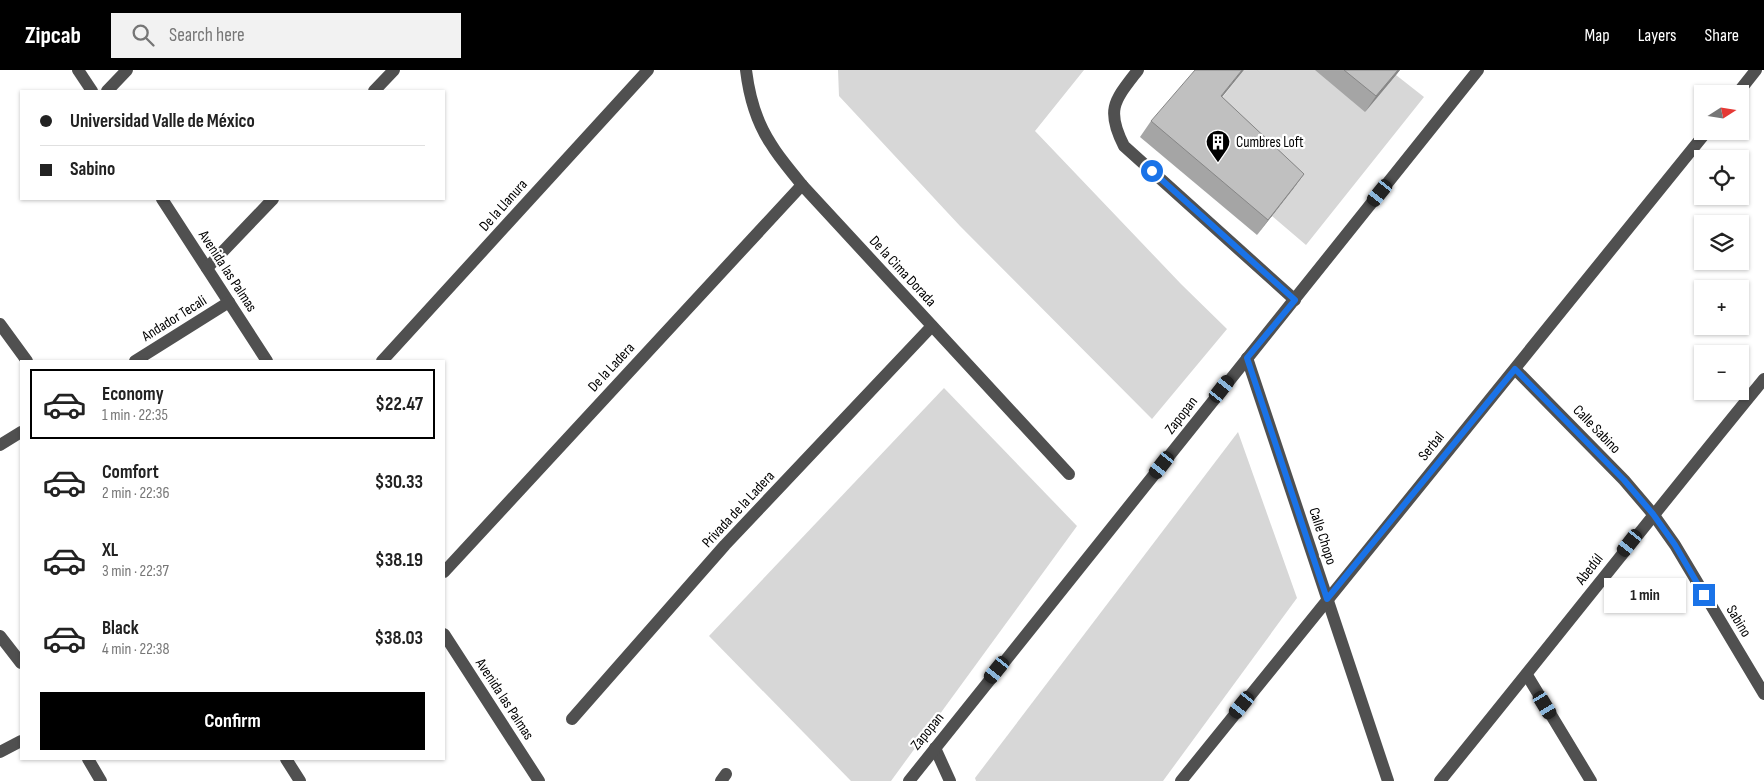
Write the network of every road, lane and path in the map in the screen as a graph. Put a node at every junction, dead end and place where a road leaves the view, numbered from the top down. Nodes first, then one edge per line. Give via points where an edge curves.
1 (78, 70) edge
2 (127, 70) edge
3 (394, 70) edge
4 (648, 70) edge
5 (746, 70) edge
6 (1138, 70) edge
7 (1478, 70) edge
8 (1756, 70) edge
9 (1744, 85) edge
10 (91, 90) edge
11 (108, 90) edge
12 (375, 90) edge
13 (1700, 140) edge
14 (802, 185) junction
15 (163, 200) edge
16 (271, 200) edge
17 (207, 268) junction
18 (1295, 300) junction
19 (229, 302) junction
20 (0, 324) edge
21 (932, 326) junction
22 (1247, 358) junction
23 (26, 360) edge
24 (137, 360) edge
25 (266, 360) edge
26 (383, 360) edge
27 (1515, 369) junction
28 (1764, 378) edge
29 (20, 433) edge
30 (0, 445) edge
31 (1068, 474) dead end
32 (1653, 514) junction
33 (445, 571) edge
34 (1327, 599) junction
35 (0, 636) edge
36 (445, 636) edge
37 (20, 662) edge
38 (1527, 675) junction
39 (1764, 694) edge
40 (572, 719) dead end
41 (20, 741) edge
42 (935, 748) junction
43 (0, 752) edge
44 (89, 760) edge
45 (287, 760) edge
46 (101, 781) edge
47 (300, 781) edge
48 (539, 781) edge
49 (909, 781) edge
50 (950, 781) edge
51 (1181, 781) edge
52 (1388, 781) edge
53 (1440, 781) edge
54 (1591, 781) edge

1 - 10 street
2 - 11 street
3 - 12 street
4 - 26 street, De la Llanura
5 - 14 street, De la Cima Dorada via 757,116 770,144
6 - 18 street via 1117,97 1114,110 1115,129 1124,146
7 - 18 street, Zapopan
8 - 9 street
13 - 27 street, Serbal
14 - 21 street, De la Cima Dorada
14 - 33 street, De la Ladera
15 - 17 street, Avenida las Palmas
16 - 17 street
17 - 19 street, Avenida las Palmas
18 - 22 street, Zapopan
19 - 24 street, Andador Tecali
19 - 25 street, Avenida las Palmas
20 - 23 street
21 - 31 street, De la Cima Dorada
21 - 40 street, Privada de la Ladera via 726,545
22 - 34 street, Calle Chopo
22 - 42 street, Zapopan
27 - 32 street, Calle Sabino
27 - 34 street, Serbal
28 - 32 street, Abedúl
29 - 30 street
32 - 38 street, Abedúl
32 - 39 street, Sabino
34 - 51 street, Serbal
34 - 52 street, Calle Chopo
35 - 37 street
36 - 48 street, Avenida las Palmas
38 - 53 street, Abedúl
38 - 54 street
41 - 43 street
42 - 49 street, Zapopan
42 - 50 street
44 - 46 street
45 - 47 street

